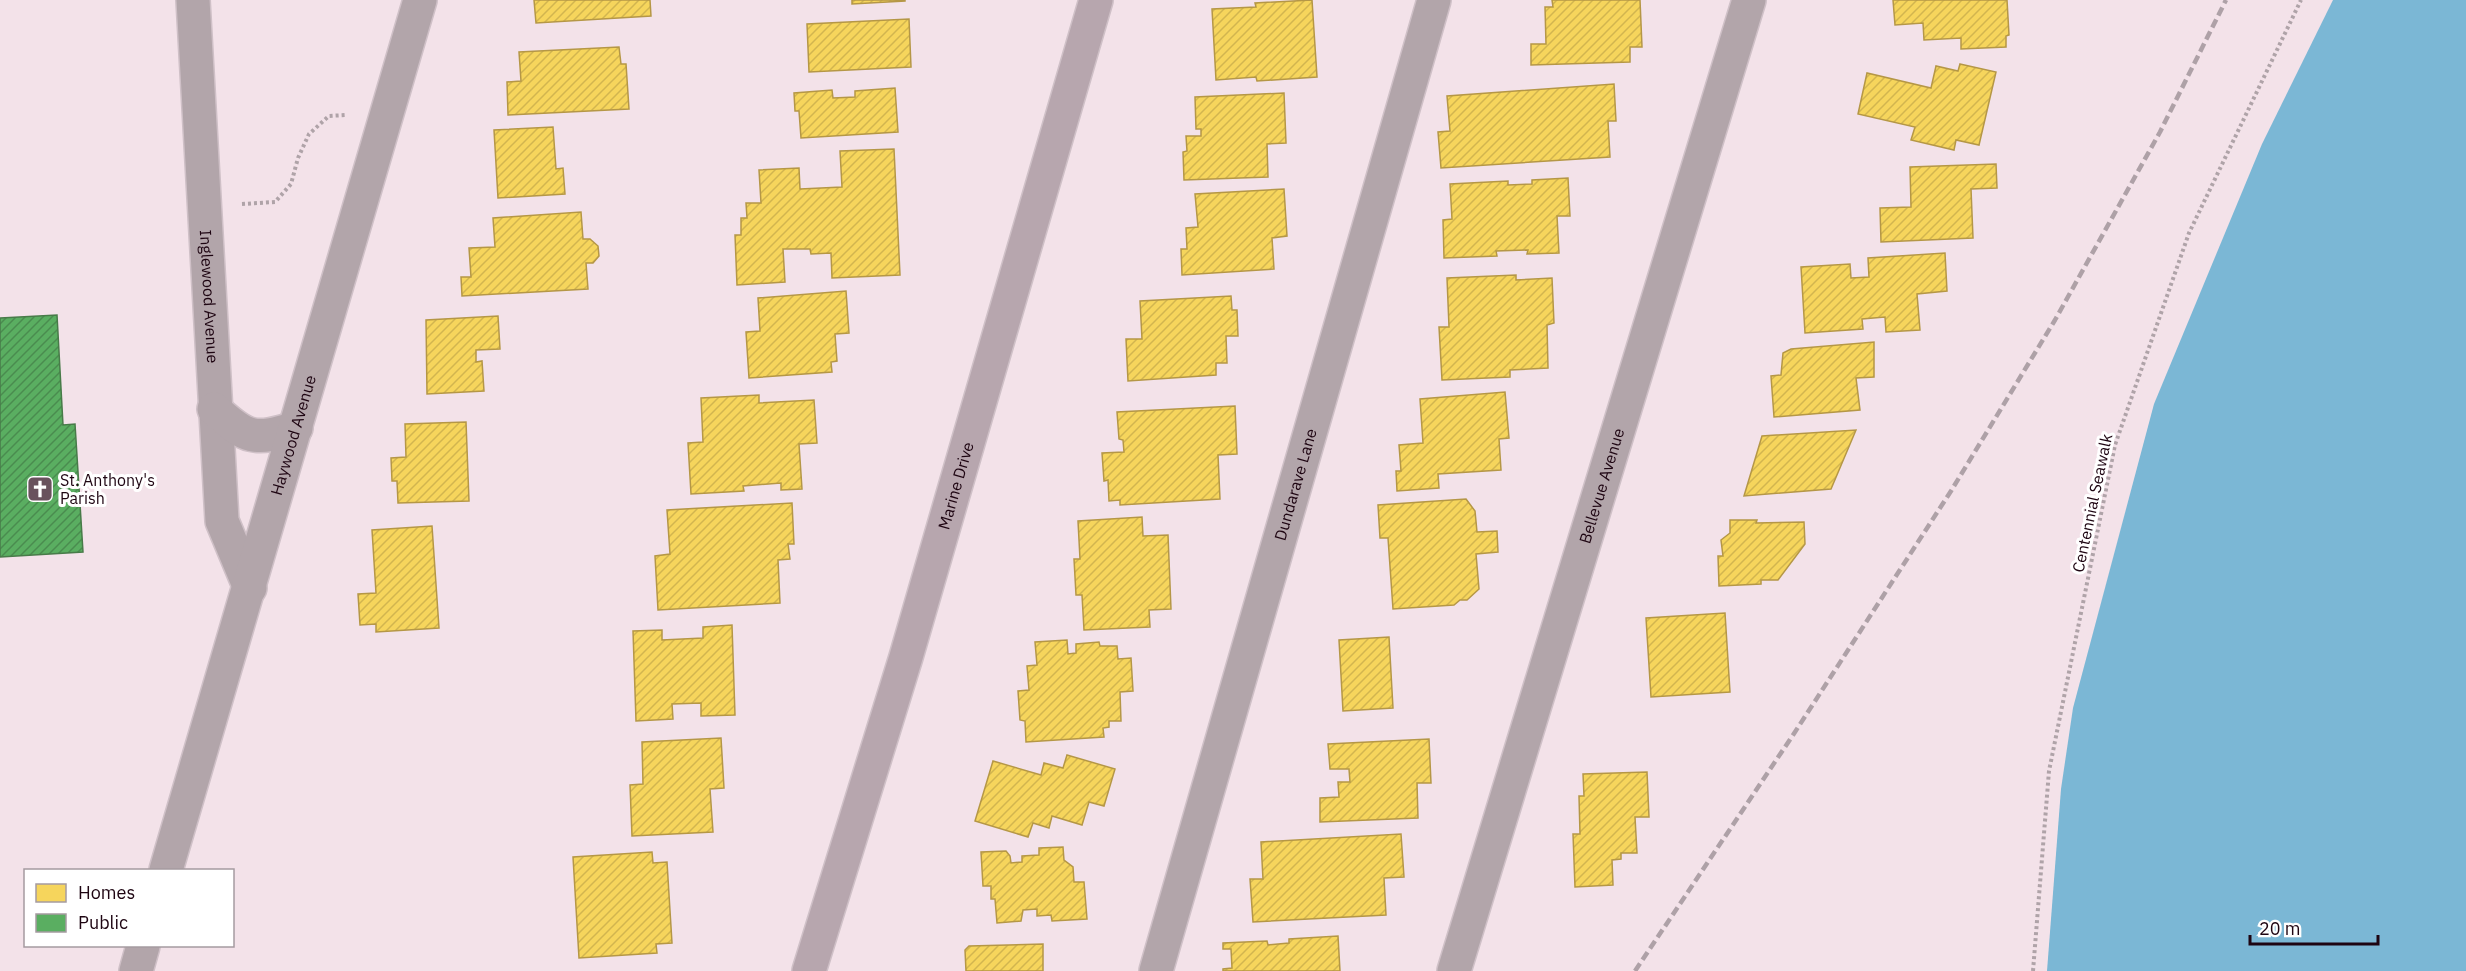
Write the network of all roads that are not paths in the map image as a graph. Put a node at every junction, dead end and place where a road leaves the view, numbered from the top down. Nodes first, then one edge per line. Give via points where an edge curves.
1 (193, 0) edge
2 (420, 0) edge
3 (1096, 0) edge
4 (1434, 0) edge
5 (1749, 0) edge
6 (214, 410) junction
7 (296, 428) junction
8 (250, 588) junction
9 (166, 869) edge
10 (142, 947) edge
11 (136, 971) edge
12 (809, 971) edge
13 (1156, 971) edge
14 (1454, 971) edge

1 - 6 street, Inglewood Avenue
2 - 7 street, Haywood Avenue
3 - 12 main road, Marine Drive via 906,657
4 - 13 street, Dundarave Lane
5 - 14 street, Bellevue Avenue
6 - 7 street via 250,436 270,436
6 - 8 street, Inglewood Avenue via 222,521
7 - 8 street, Haywood Avenue
8 - 9 street, Haywood Avenue
10 - 11 street

